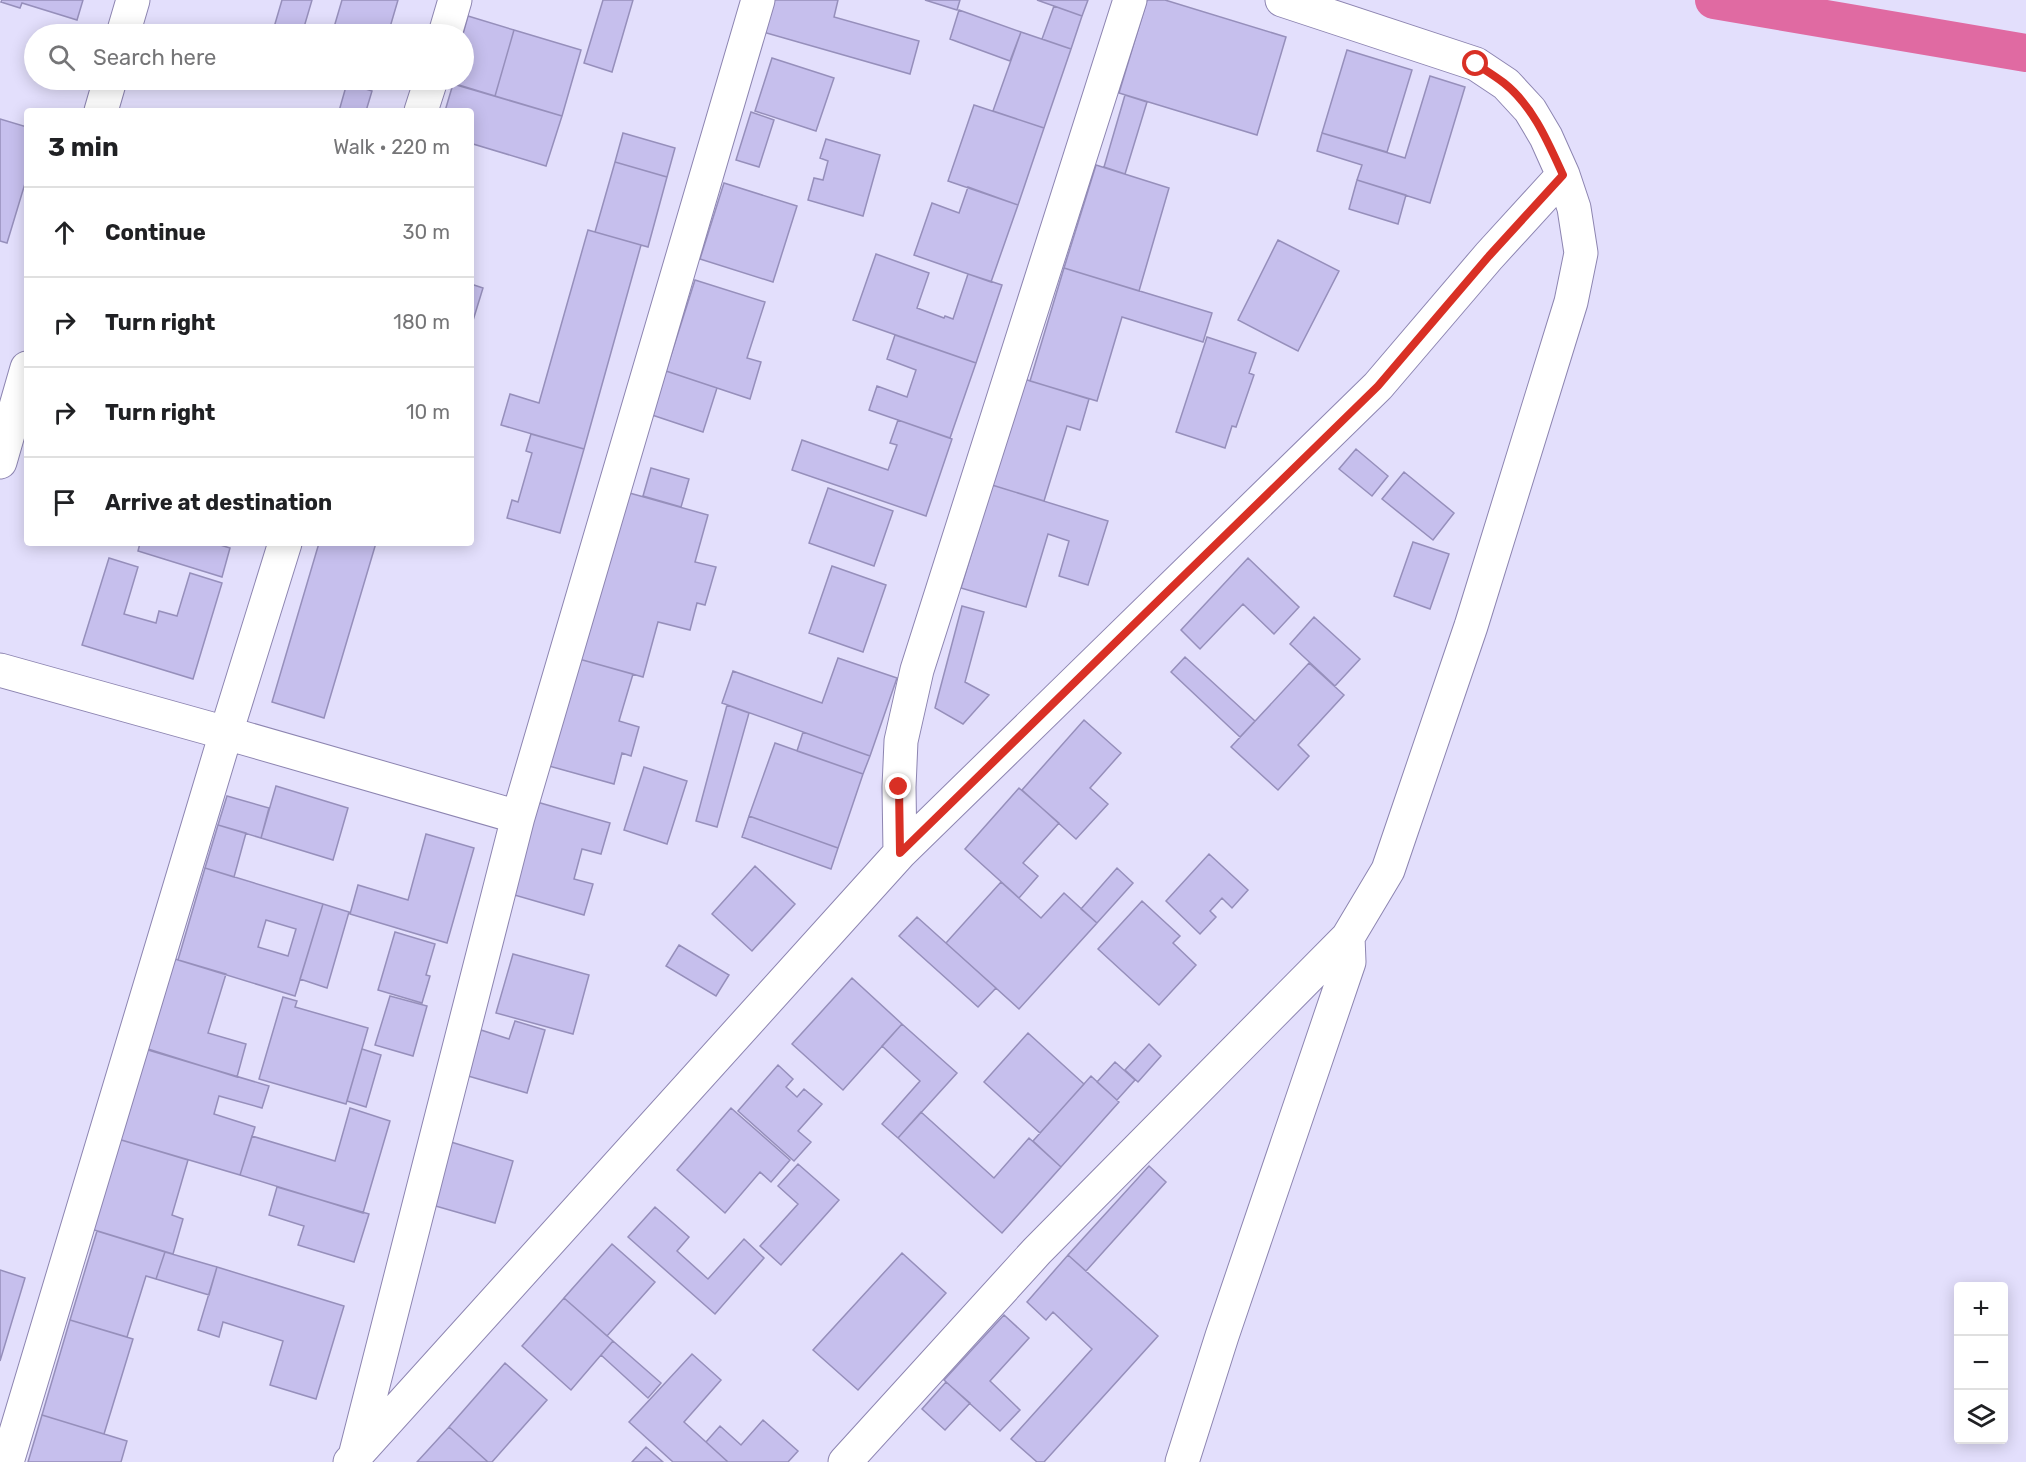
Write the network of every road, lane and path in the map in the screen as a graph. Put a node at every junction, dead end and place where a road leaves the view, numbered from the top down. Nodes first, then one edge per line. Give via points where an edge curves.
1 (133, 0) edge
2 (455, 0) edge
3 (758, 0) edge
4 (1130, 0) edge
5 (1282, 0) edge
6 (126, 24) edge
7 (448, 24) edge
8 (107, 90) edge
9 (427, 90) edge
10 (102, 108) edge
11 (422, 108) edge
12 (1563, 175) junction
13 (24, 378) edge
14 (0, 462) edge
15 (284, 546) edge
16 (0, 670) edge
17 (226, 733) junction
18 (518, 817) junction
19 (900, 853) junction
20 (1348, 937) junction
21 (353, 1459) edge
22 (7, 1462) edge
23 (844, 1462) edge
24 (1182, 1462) edge

1 - 6 street
2 - 7 street
3 - 18 street
4 - 19 street via 917,670 901,741
5 - 12 street via 1476,64 1506,84 1530,110
8 - 10 street
9 - 11 street
12 - 19 street via 1378,386
12 - 20 street via 1574,208 1581,253 1571,302 1471,626 1388,870
13 - 14 street
15 - 17 street
16 - 17 street
17 - 18 street
17 - 22 street
18 - 21 street
19 - 21 street
20 - 23 street via 1037,1251
20 - 24 street via 1349,962

